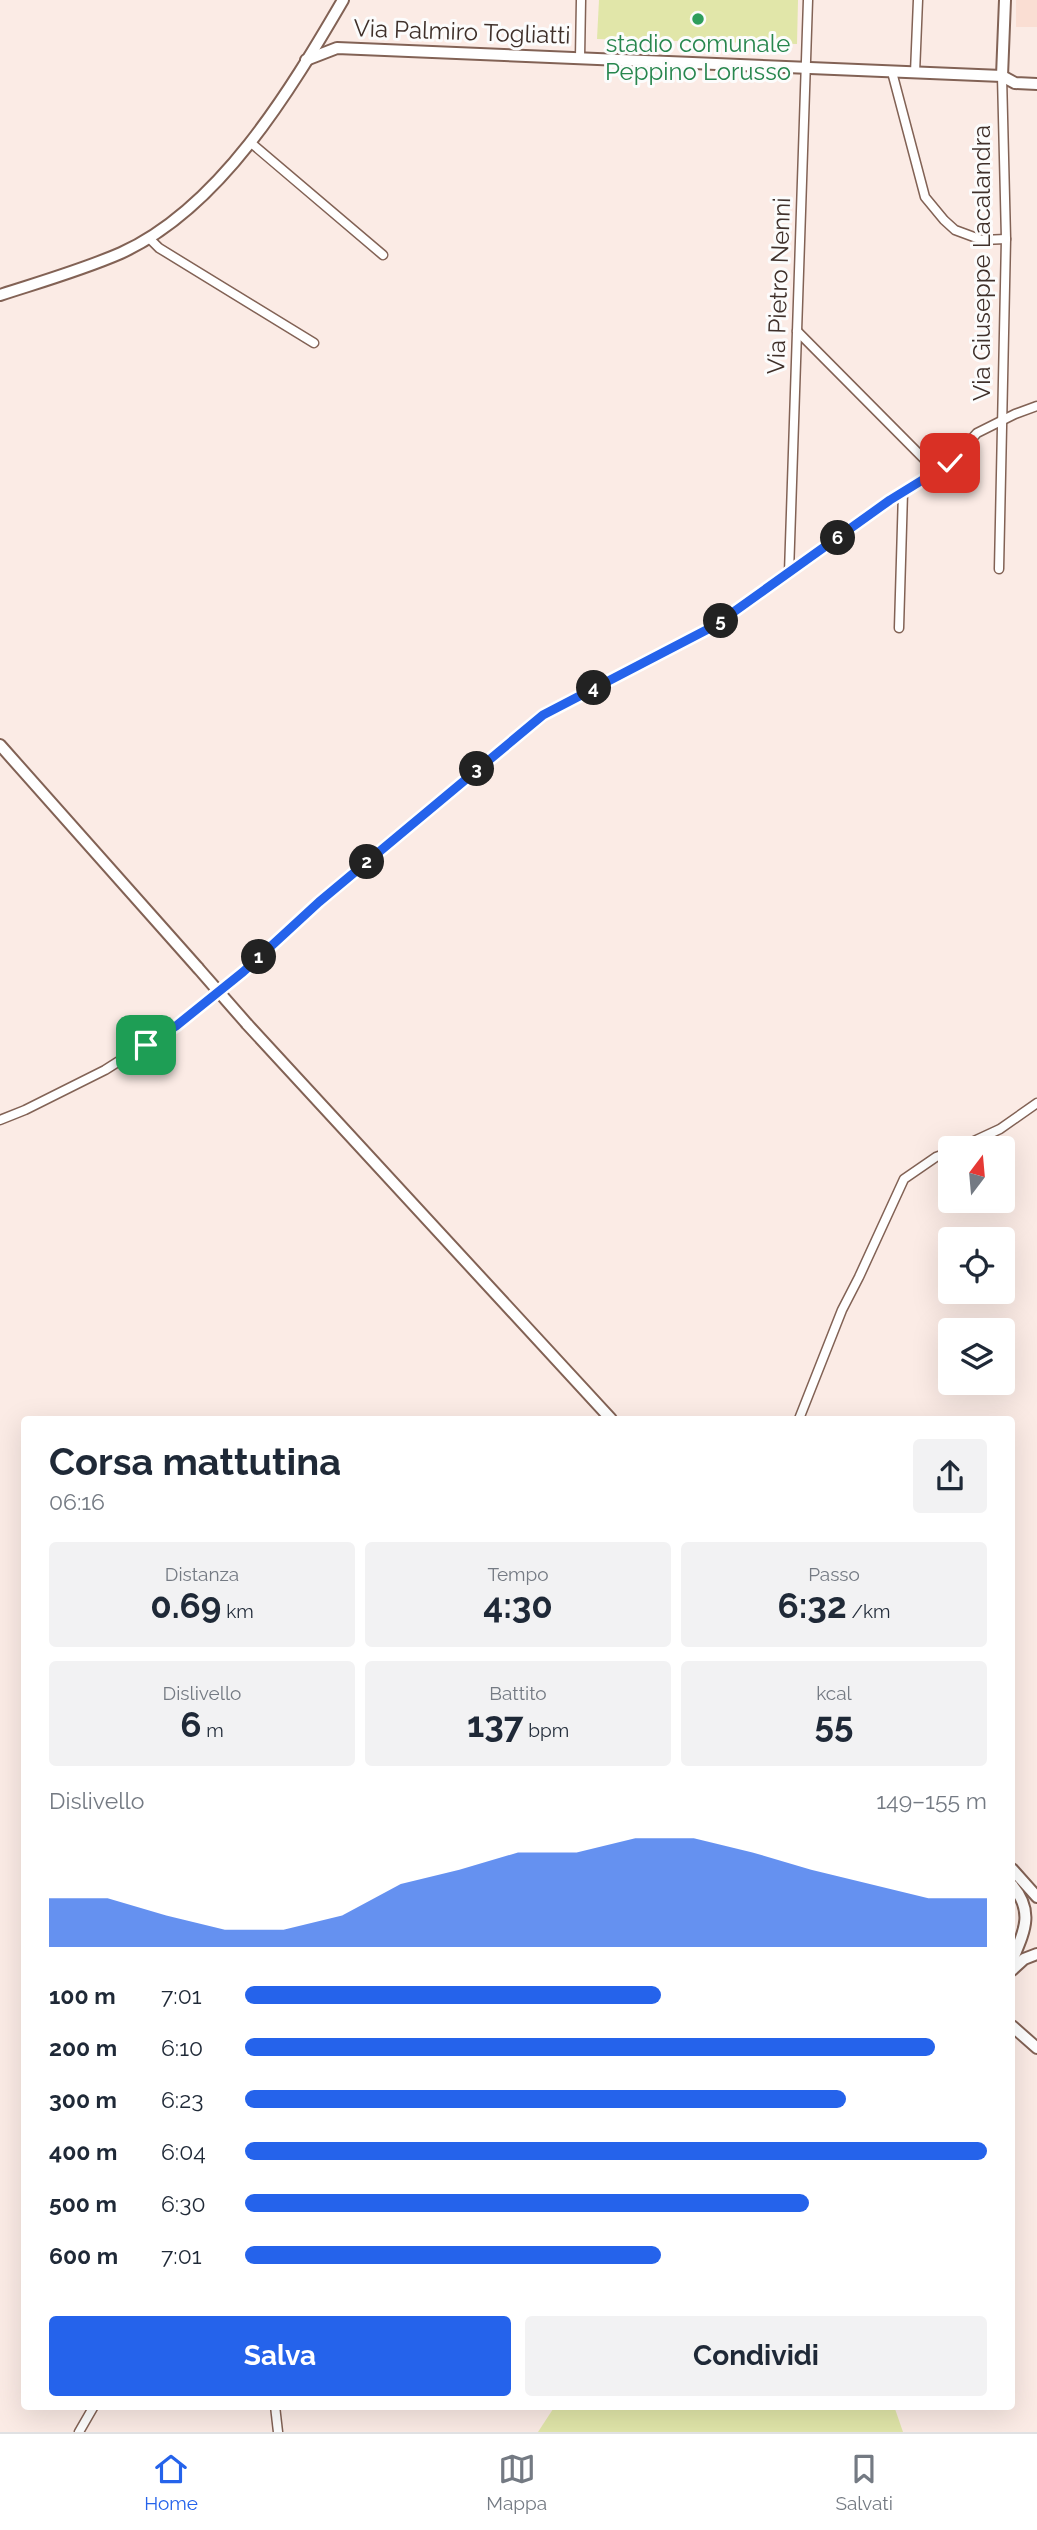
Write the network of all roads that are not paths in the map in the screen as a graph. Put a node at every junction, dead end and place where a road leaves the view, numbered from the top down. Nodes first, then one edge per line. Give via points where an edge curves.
1 (342, 0) edge
2 (581, 0) edge
3 (808, 0) edge
4 (918, 0) edge
5 (1005, 0) edge
6 (330, 22) junction
7 (337, 48) junction
8 (580, 58) junction
9 (306, 60) junction
10 (806, 68) junction
11 (892, 72) junction
12 (915, 73) junction
13 (1002, 76) junction
14 (1037, 84) edge
15 (250, 142) junction
16 (149, 238) junction
17 (1006, 239) junction
18 (383, 255) dead end
19 (0, 295) edge
20 (797, 331) junction
21 (314, 343) dead end
22 (1037, 406) edge
23 (1003, 420) junction
24 (936, 471) junction
25 (903, 492) junction
26 (999, 569) dead end
27 (789, 573) junction
28 (899, 628) dead end
29 (0, 745) edge
30 (1037, 1103) edge
31 (0, 1120) edge
32 (985, 1136) edge
33 (938, 1156) edge
34 (608, 1416) edge
35 (800, 1416) edge
36 (1015, 1872) edge
37 (1015, 1889) edge
38 (1037, 1897) edge
39 (1015, 1954) edge
40 (1037, 1954) edge
41 (1015, 1967) edge
42 (1015, 2029) edge
43 (1037, 2048) edge
44 (92, 2410) edge
45 (275, 2410) edge
46 (79, 2432) edge
47 (278, 2432) edge

1 - 6 street
2 - 8 street
3 - 10 street, Via Pietro Nenni
4 - 12 street
5 - 13 street, Via Giuseppe Lacalandra
6 - 7 street
6 - 9 street
7 - 8 street, Via Palmiro Togliatti
7 - 9 street, Via Palmiro Togliatti
8 - 10 street, Via Palmiro Togliatti
9 - 15 street
10 - 11 street, Via Palmiro Togliatti
10 - 20 street, Via Pietro Nenni
11 - 12 street, Via Palmiro Togliatti
11 - 17 street via 925,197 955,230 982,240
12 - 13 street, Via Palmiro Togliatti
13 - 14 street, Via Palmiro Togliatti via 1015,83
13 - 17 street, Via Giuseppe Lacalandra
15 - 16 street via 196,203
15 - 18 street
16 - 19 street via 78,270
16 - 21 street
17 - 23 street, Via Giuseppe Lacalandra
20 - 24 street
20 - 27 street, Via Pietro Nenni
22 - 23 street
23 - 24 street via 977,433 950,463
23 - 26 street, Via Giuseppe Lacalandra
24 - 25 street
25 - 27 street
25 - 28 street
27 - 31 street via 714,626 543,715 176,1026 105,1070
29 - 34 street, bridge via 247,1024
30 - 32 street
33 - 35 street via 904,1180 842,1310
36 - 38 street
37 - 39 street via 1026,1909 1025,1930
40 - 41 street
42 - 43 street
44 - 46 street
45 - 47 street

